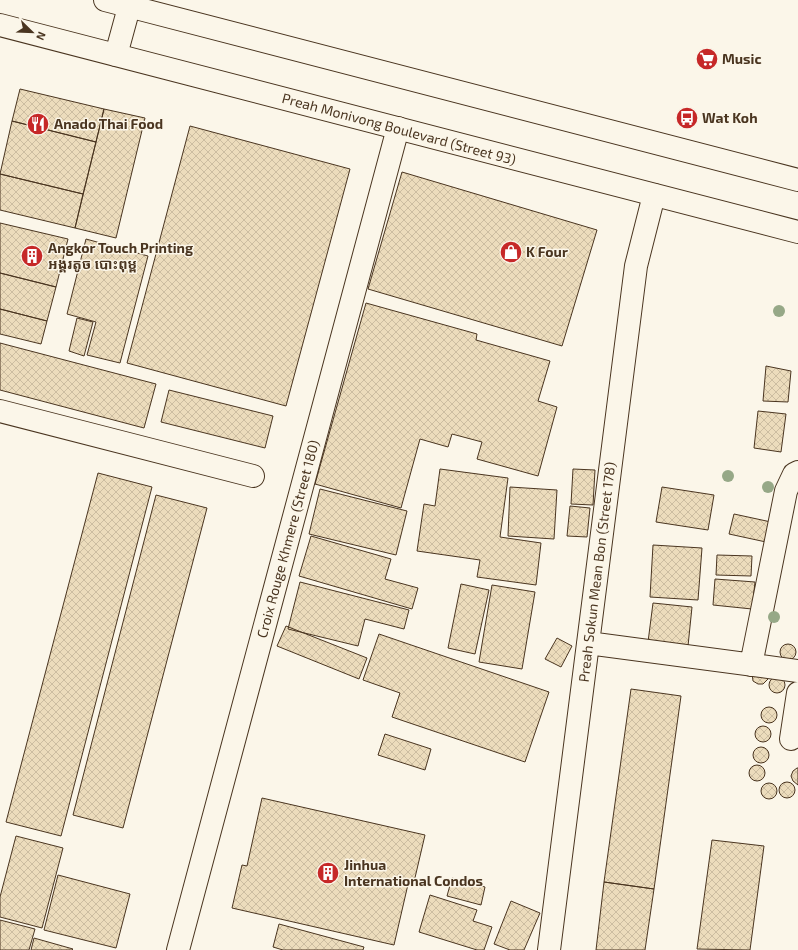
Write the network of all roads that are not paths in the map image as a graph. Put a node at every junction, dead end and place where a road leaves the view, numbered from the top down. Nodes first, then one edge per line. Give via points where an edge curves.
1 (105, 0) edge
2 (130, 3) edge
3 (0, 25) edge
4 (116, 56) junction
5 (398, 128) junction
6 (798, 180) edge
7 (654, 195) junction
8 (798, 232) edge
9 (0, 411) edge
10 (798, 472) edge
11 (253, 476) dead end
12 (588, 643) junction
13 (751, 666) junction
14 (798, 671) edge
15 (798, 693) edge
16 (791, 739) dead end
17 (178, 950) edge
18 (549, 950) edge

1 - 2 main road
2 - 4 main road
2 - 6 main road
3 - 4 main road, Preah Monivong Boulevard (Street 93)
4 - 5 main road, Preah Monivong Boulevard (Street 93)
5 - 7 main road, Preah Monivong Boulevard (Street 93)
5 - 17 main road, Croix Rouge Khmere (Street 180)
7 - 8 main road, Preah Monivong Boulevard (Street 93)
7 - 12 main road, Preah Sokun Mean Bon (Street 178) via 636,266
9 - 11 main road
10 - 13 main road via 794,474 786,492
12 - 13 main road
12 - 18 main road, Preah Sokun Mean Bon (Street 178)
13 - 14 main road
15 - 16 main road

